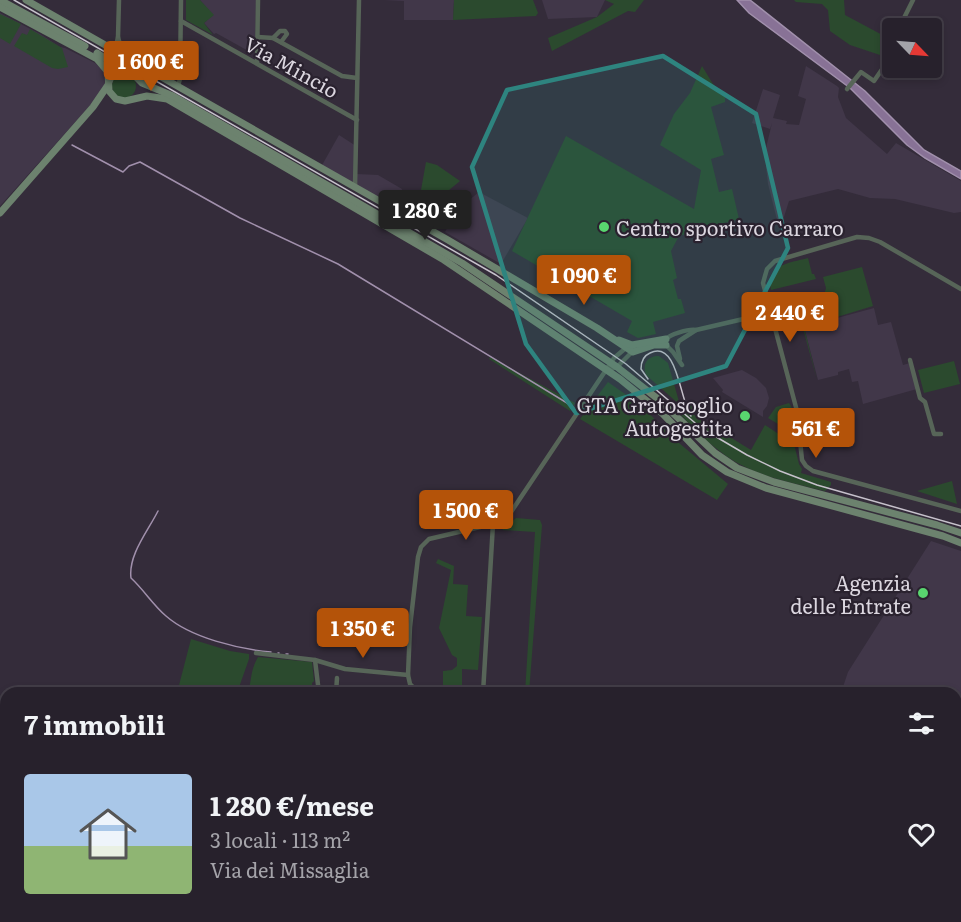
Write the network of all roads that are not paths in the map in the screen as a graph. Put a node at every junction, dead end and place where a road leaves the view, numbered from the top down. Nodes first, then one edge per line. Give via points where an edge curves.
1 (2, 0) edge
2 (26, 0) edge
3 (119, 0) edge
4 (181, 0) edge
5 (258, 0) edge
6 (359, 0) edge
7 (913, 0) edge
8 (0, 7) edge
9 (904, 18) edge
10 (181, 21) junction
11 (118, 37) junction
12 (258, 37) junction
13 (273, 38) junction
14 (281, 42) junction
15 (107, 46) junction
16 (115, 51) junction
17 (123, 55) junction
18 (257, 63) junction
19 (882, 69) edge
20 (122, 70) junction
21 (357, 78) junction
22 (138, 79) junction
23 (108, 83) junction
24 (178, 86) junction
25 (847, 89) dead end
26 (113, 97) junction
27 (134, 98) junction
28 (93, 107) junction
29 (357, 120) junction
30 (355, 187) junction
31 (0, 213) edge
32 (961, 289) edge
33 (768, 303) junction
34 (762, 312) junction
35 (771, 314) junction
36 (752, 317) junction
37 (764, 318) junction
38 (774, 325) junction
39 (696, 330) junction
40 (675, 336) junction
41 (667, 344) junction
42 (678, 344) junction
43 (630, 348) junction
44 (910, 360) dead end
45 (609, 366) junction
46 (617, 368) junction
47 (941, 434) dead end
48 (961, 511) edge
49 (494, 524) junction
50 (961, 533) edge
51 (961, 543) edge
52 (256, 653) dead end
53 (315, 660) junction
54 (408, 675) junction
55 (337, 678) dead end
56 (319, 687) edge
57 (336, 687) edge
58 (413, 687) edge
59 (483, 687) edge

1 - 20 main road
2 - 15 main road
3 - 11 street
4 - 10 street
5 - 12 street
6 - 21 street
7 - 9 street
8 - 23 main road via 98,59 108,72
10 - 18 street, Via Mincio
10 - 24 street
11 - 15 street
11 - 16 street
11 - 17 street
12 - 13 street
12 - 18 street
13 - 14 street
13 - 14 street via 285,31
14 - 21 street via 342,76
15 - 16 main road
16 - 17 main road
17 - 24 main road
18 - 29 street, Via Mincio
19 - 25 street via 874,81 864,72 858,74
20 - 22 main road
20 - 23 main road via 113,74
21 - 29 street
22 - 27 main road
22 - 45 main road via 446,253
23 - 26 main road
23 - 28 main road
24 - 30 main road
26 - 27 main road via 123,101
26 - 28 main road
27 - 45 main road via 167,99 444,260
28 - 31 main road
29 - 30 street
30 - 43 main road
32 - 33 street via 880,242 860,237 772,262 763,283
33 - 34 street
33 - 35 street
34 - 35 street
34 - 36 street
35 - 37 street
35 - 38 street
36 - 37 street
36 - 39 street
37 - 38 street
38 - 48 street via 797,411 806,466
39 - 40 street
39 - 42 street
40 - 41 street via 669,336
40 - 42 street
41 - 42 street
41 - 42 street via 682,365
41 - 43 main road
43 - 45 street
43 - 46 street
44 - 47 street via 934,434
45 - 46 main road
45 - 49 street via 513,510
45 - 51 main road via 702,455 739,478
46 - 50 main road via 658,399 715,453 750,474
49 - 54 street via 429,539 422,545 410,627
49 - 59 street
52 - 53 street
53 - 54 street via 345,669
53 - 56 street
54 - 58 street
55 - 57 street

